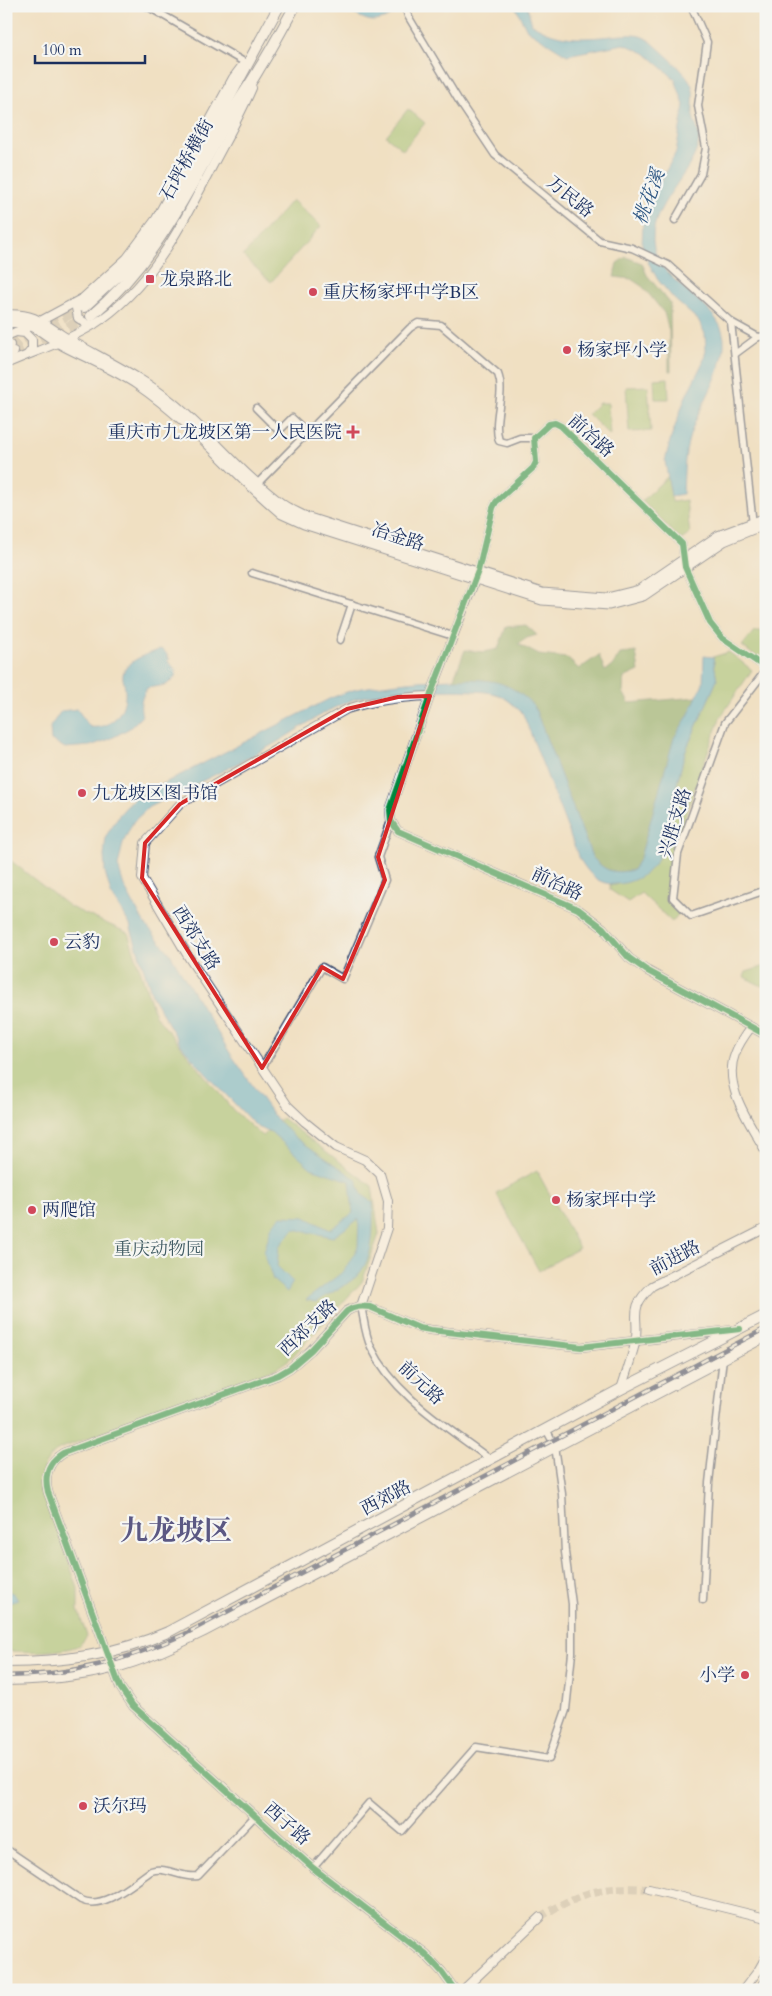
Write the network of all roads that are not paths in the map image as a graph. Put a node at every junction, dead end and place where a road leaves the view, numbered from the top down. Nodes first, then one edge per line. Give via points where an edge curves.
1 (147, 6) edge
2 (279, 6) edge
3 (295, 6) edge
4 (405, 6) edge
5 (691, 6) edge
6 (258, 46) junction
7 (244, 62) junction
8 (675, 220) dead end
9 (83, 302) junction
10 (6, 315) edge
11 (42, 320) junction
12 (92, 320) junction
13 (731, 322) junction
14 (6, 323) edge
15 (33, 325) junction
16 (16, 332) junction
17 (766, 336) edge
18 (758, 337) junction
19 (62, 341) junction
20 (8, 347) edge
21 (28, 354) junction
22 (735, 354) junction
23 (6, 364) edge
24 (256, 408) dead end
25 (307, 432) junction
26 (534, 438) junction
27 (255, 486) junction
28 (766, 518) edge
29 (753, 526) junction
30 (766, 526) edge
31 (684, 563) junction
32 (252, 573) dead end
33 (477, 575) junction
34 (352, 604) junction
35 (453, 636) junction
36 (340, 640) dead end
37 (766, 669) edge
38 (430, 696) junction
39 (391, 821) junction
40 (766, 890) edge
41 (750, 1027) junction
42 (766, 1035) edge
43 (262, 1068) junction
44 (766, 1152) edge
45 (766, 1228) edge
46 (361, 1306) junction
47 (766, 1316) edge
48 (740, 1329) junction
49 (766, 1336) edge
50 (636, 1342) junction
51 (723, 1358) junction
52 (621, 1389) junction
53 (546, 1429) junction
54 (555, 1446) junction
55 (491, 1460) junction
56 (703, 1600) dead end
57 (108, 1653) junction
58 (6, 1662) edge
59 (113, 1668) junction
60 (6, 1680) edge
61 (255, 1816) junction
62 (6, 1849) edge
63 (313, 1868) junction
64 (649, 1889) tunnel mouth
65 (540, 1918) tunnel mouth
66 (766, 1918) edge
67 (766, 1957) edge
68 (766, 1981) edge
69 (455, 1990) edge
70 (463, 1990) edge
71 (743, 1990) edge
72 (759, 1990) edge

1 - 7 street
2 - 6 main road, 石坪桥横街
3 - 12 main road, 石坪桥横街 via 167,229 140,267
4 - 13 street, 万民路 via 459,101 495,155 600,240 632,248 668,265
5 - 8 street via 707,42 698,106 706,148 701,174
6 - 7 street
6 - 9 main road, 石坪桥横街 via 162,224 134,261
7 - 9 street via 156,219 127,258
9 - 11 street
9 - 12 street via 78,304 76,313 82,322
10 - 11 main road via 19,314
11 - 15 street
11 - 19 main road
12 - 19 street
13 - 18 street, 万民路
13 - 22 street
14 - 15 main road via 19,321
15 - 16 street
15 - 19 main road
16 - 20 street
16 - 21 street via 25,333 32,340
17 - 18 street
18 - 22 street
19 - 21 street
19 - 27 main road, 冶金路 via 137,384 171,410
21 - 23 street
22 - 29 street
24 - 25 street via 279,431 292,418
25 - 26 street via 410,328 429,322 441,325 498,374 501,382 496,431 499,441 507,443 520,438
25 - 27 street
26 - 31 street, 前冶路 via 549,424 555,422 561,426 682,544
26 - 33 street via 536,462 496,502
27 - 33 main road, 冶金路 via 282,514 304,524
28 - 29 main road, 冶金路
29 - 30 main road, 冶金路
29 - 31 main road, 冶金路
31 - 33 main road, 冶金路 via 643,596 610,605 542,600
31 - 37 street via 710,623 722,638
32 - 34 street
33 - 35 street
34 - 35 street
34 - 36 street
35 - 38 street
37 - 40 street, 兴胜支路 via 725,723 678,854 673,898 691,916
38 - 39 street via 390,810
38 - 43 street, 西郊支路 via 398,697 347,709 180,804 145,843 142,878 189,958
39 - 41 street, 前冶路 via 398,831 578,909 603,928 629,958 646,970
39 - 43 street via 378,857 385,880 343,979 322,968
41 - 42 street, 前冶路
41 - 44 street via 735,1053 730,1071 733,1090
43 - 46 street, 西郊支路 via 288,1106 305,1122 336,1147 365,1160 380,1174 388,1201 387,1228
45 - 50 street, 前进路 via 652,1286 641,1297 636,1310
46 - 50 street, 西郊支路 via 431,1330 582,1347
46 - 55 street, 前元路 via 370,1346 389,1376 415,1402
46 - 57 street, 西郊支路 via 347,1310 311,1350 278,1375 63,1453 52,1462 46,1478 48,1492
47 - 48 main road, 西郊路
48 - 50 street, 西郊支路
48 - 52 main road, 西郊路
49 - 51 main road, 西郊路
50 - 52 street, 前进路
51 - 54 main road, 西郊路
51 - 56 street via 709,1483
52 - 53 main road, 西郊路
53 - 54 street
53 - 55 main road, 西郊路
54 - 59 main road, 西郊路 via 204,1631 155,1654
54 - 63 street via 572,1604 572,1652 566,1710 549,1759 476,1747 402,1831 369,1803
55 - 57 main road, 西郊路 via 168,1632
57 - 58 main road, 西郊路 via 46,1662
57 - 59 street, 西郊支路
59 - 60 main road, 西郊路 via 53,1678
59 - 61 street, 西子路 via 120,1687 133,1706
61 - 62 street via 198,1876 184,1877 158,1869 94,1904 81,1900
61 - 63 street, 西子路
63 - 69 street, 西子路 via 425,1954
64 - 66 street
65 - 70 street
67 - 71 street
68 - 72 street

